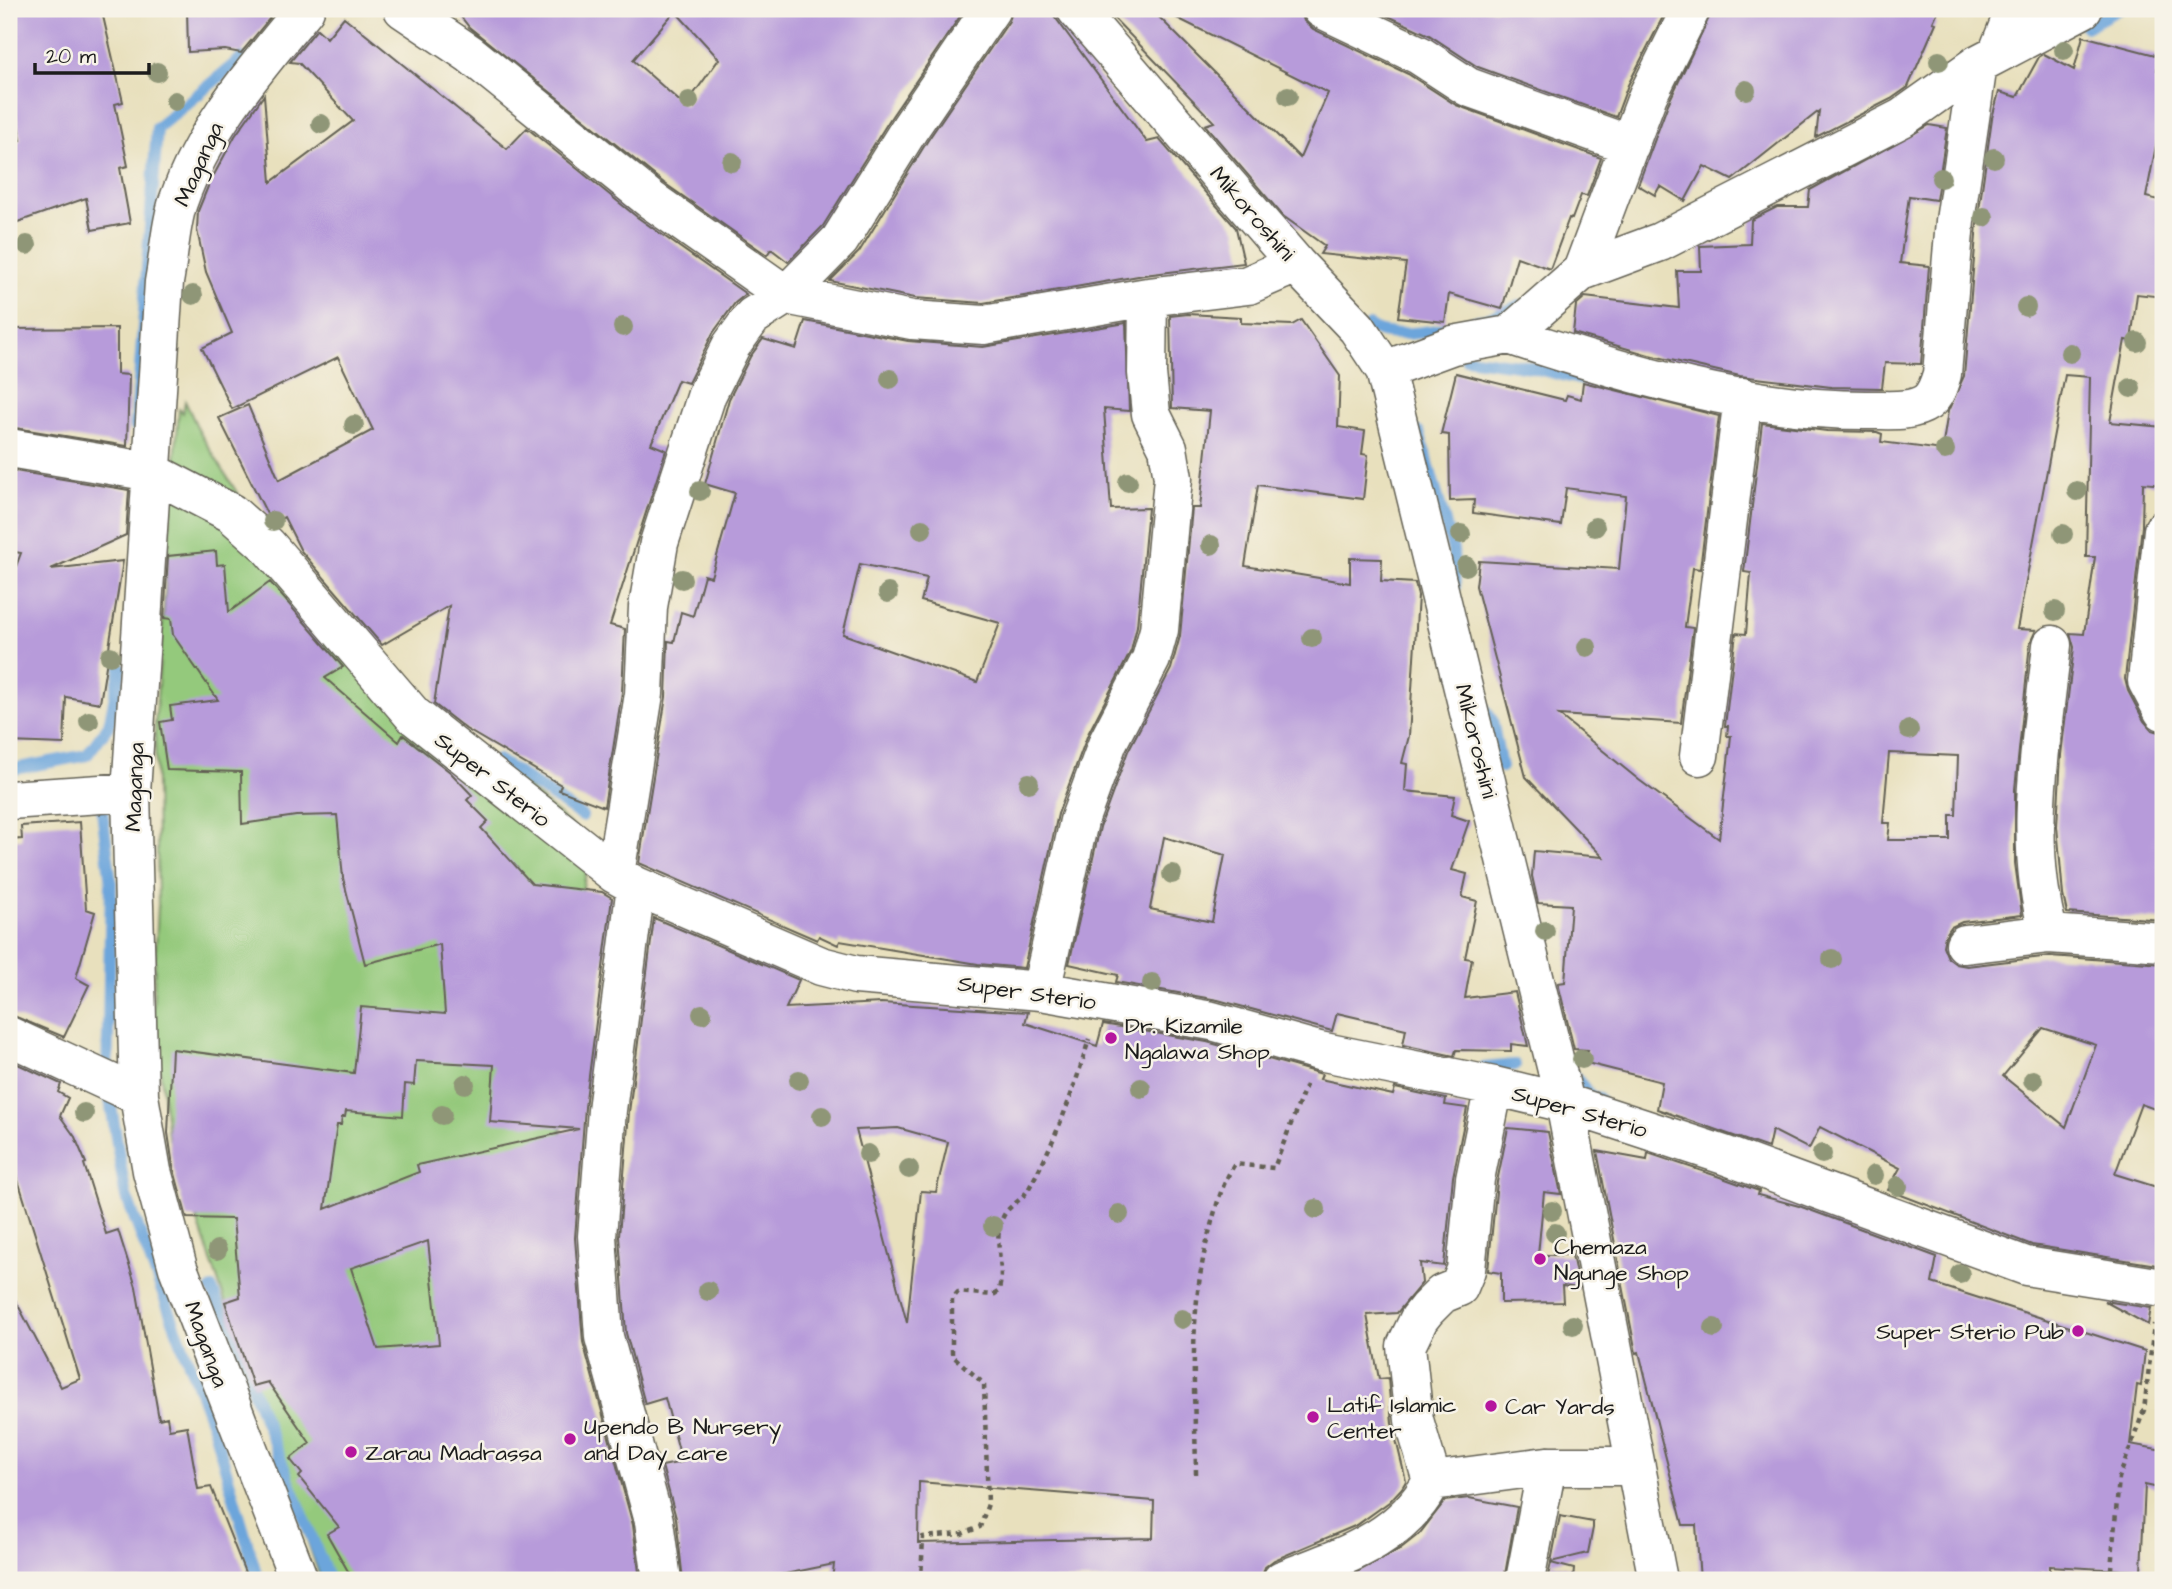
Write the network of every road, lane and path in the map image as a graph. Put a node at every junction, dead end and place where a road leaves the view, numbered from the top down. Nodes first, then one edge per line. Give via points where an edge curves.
1 (306, 9) edge
2 (403, 9) edge
3 (991, 9) edge
4 (1076, 9) edge
5 (1322, 9) edge
6 (1691, 9) edge
7 (2015, 9) edge
8 (2083, 9) edge
9 (1988, 58) junction
10 (1630, 145) junction
11 (1296, 264) junction
12 (1582, 271) junction
13 (786, 295) junction
14 (1148, 297) junction
15 (1509, 335) junction
16 (1385, 370) junction
17 (1743, 397) junction
18 (9, 448) edge
19 (152, 472) junction
20 (2163, 530) edge
21 (2052, 645) dead end
22 (2163, 711) edge
23 (1699, 756) dead end
24 (131, 792) junction
25 (9, 800) edge
26 (625, 880) junction
27 (2049, 934) junction
28 (2163, 942) edge
29 (1965, 944) dead end
30 (1041, 990) junction
31 (1100, 1001) junction
32 (9, 1036) edge
33 (1320, 1051) junction
34 (1494, 1086) junction
35 (139, 1096) junction
36 (1564, 1103) junction
37 (2161, 1287) edge
38 (1547, 1466) junction
39 (1636, 1466) junction
40 (1196, 1474) dead end
41 (1432, 1481) junction
42 (299, 1580) edge
43 (662, 1580) edge
44 (921, 1580) edge
45 (1282, 1580) edge
46 (1525, 1580) edge
47 (1658, 1580) edge
48 (2110, 1580) edge

1 - 19 street, Maganga via 223,111 177,204 164,282
2 - 13 street via 470,54 651,200
3 - 13 street via 840,240
4 - 11 street, Mikoroshini
5 - 10 street via 1419,55 1468,87
6 - 10 street via 1648,95
7 - 9 street
8 - 9 street
9 - 12 street via 1891,124 1660,242
9 - 17 street via 1955,221 1937,389 1927,402 1905,410 1849,410
10 - 12 street
11 - 14 street via 1248,285
11 - 16 street, Mikoroshini via 1357,328
12 - 15 street
13 - 14 street via 912,320 984,325
13 - 26 street via 753,316 725,358 707,394 659,543 648,607
14 - 30 street via 1151,414 1168,448 1173,478 1160,630 1151,659 1108,741 1079,821
15 - 16 street via 1453,345
15 - 17 street via 1576,357
16 - 36 street, Mikoroshini
17 - 23 street
18 - 19 street, Super Sterio
19 - 24 street, Maganga
19 - 26 street, Super Sterio via 231,513 267,545 413,715
20 - 22 street via 2147,681
21 - 27 street via 2034,822
24 - 25 street
24 - 35 street, Maganga
26 - 30 street, Super Sterio via 821,965 856,975
26 - 43 street via 597,1236 604,1337 654,1521
27 - 28 street
27 - 29 street
30 - 31 street, Super Sterio
31 - 33 street, Super Sterio via 1212,1020
31 - 44 path via 1055,1137 1024,1197 1003,1217 998,1233 998,1292 958,1292 951,1299 952,1355 985,1384 988,1504 980,1527 962,1534 923,1537
32 - 35 street
33 - 34 street, Super Sterio
33 - 40 path via 1274,1168 1235,1164 1216,1207 1193,1322
34 - 36 street, Super Sterio
34 - 41 street via 1475,1179 1466,1270 1459,1287 1442,1294 1419,1319 1406,1346 1414,1420
35 - 42 street, Maganga via 152,1171 178,1268
36 - 37 street, Super Sterio via 2026,1266
36 - 39 street, Mikoroshini
37 - 48 path via 2144,1410 2119,1478
38 - 39 street
38 - 41 street
38 - 46 street
39 - 47 street, Mikoroshini
41 - 45 street via 1409,1516 1364,1547

